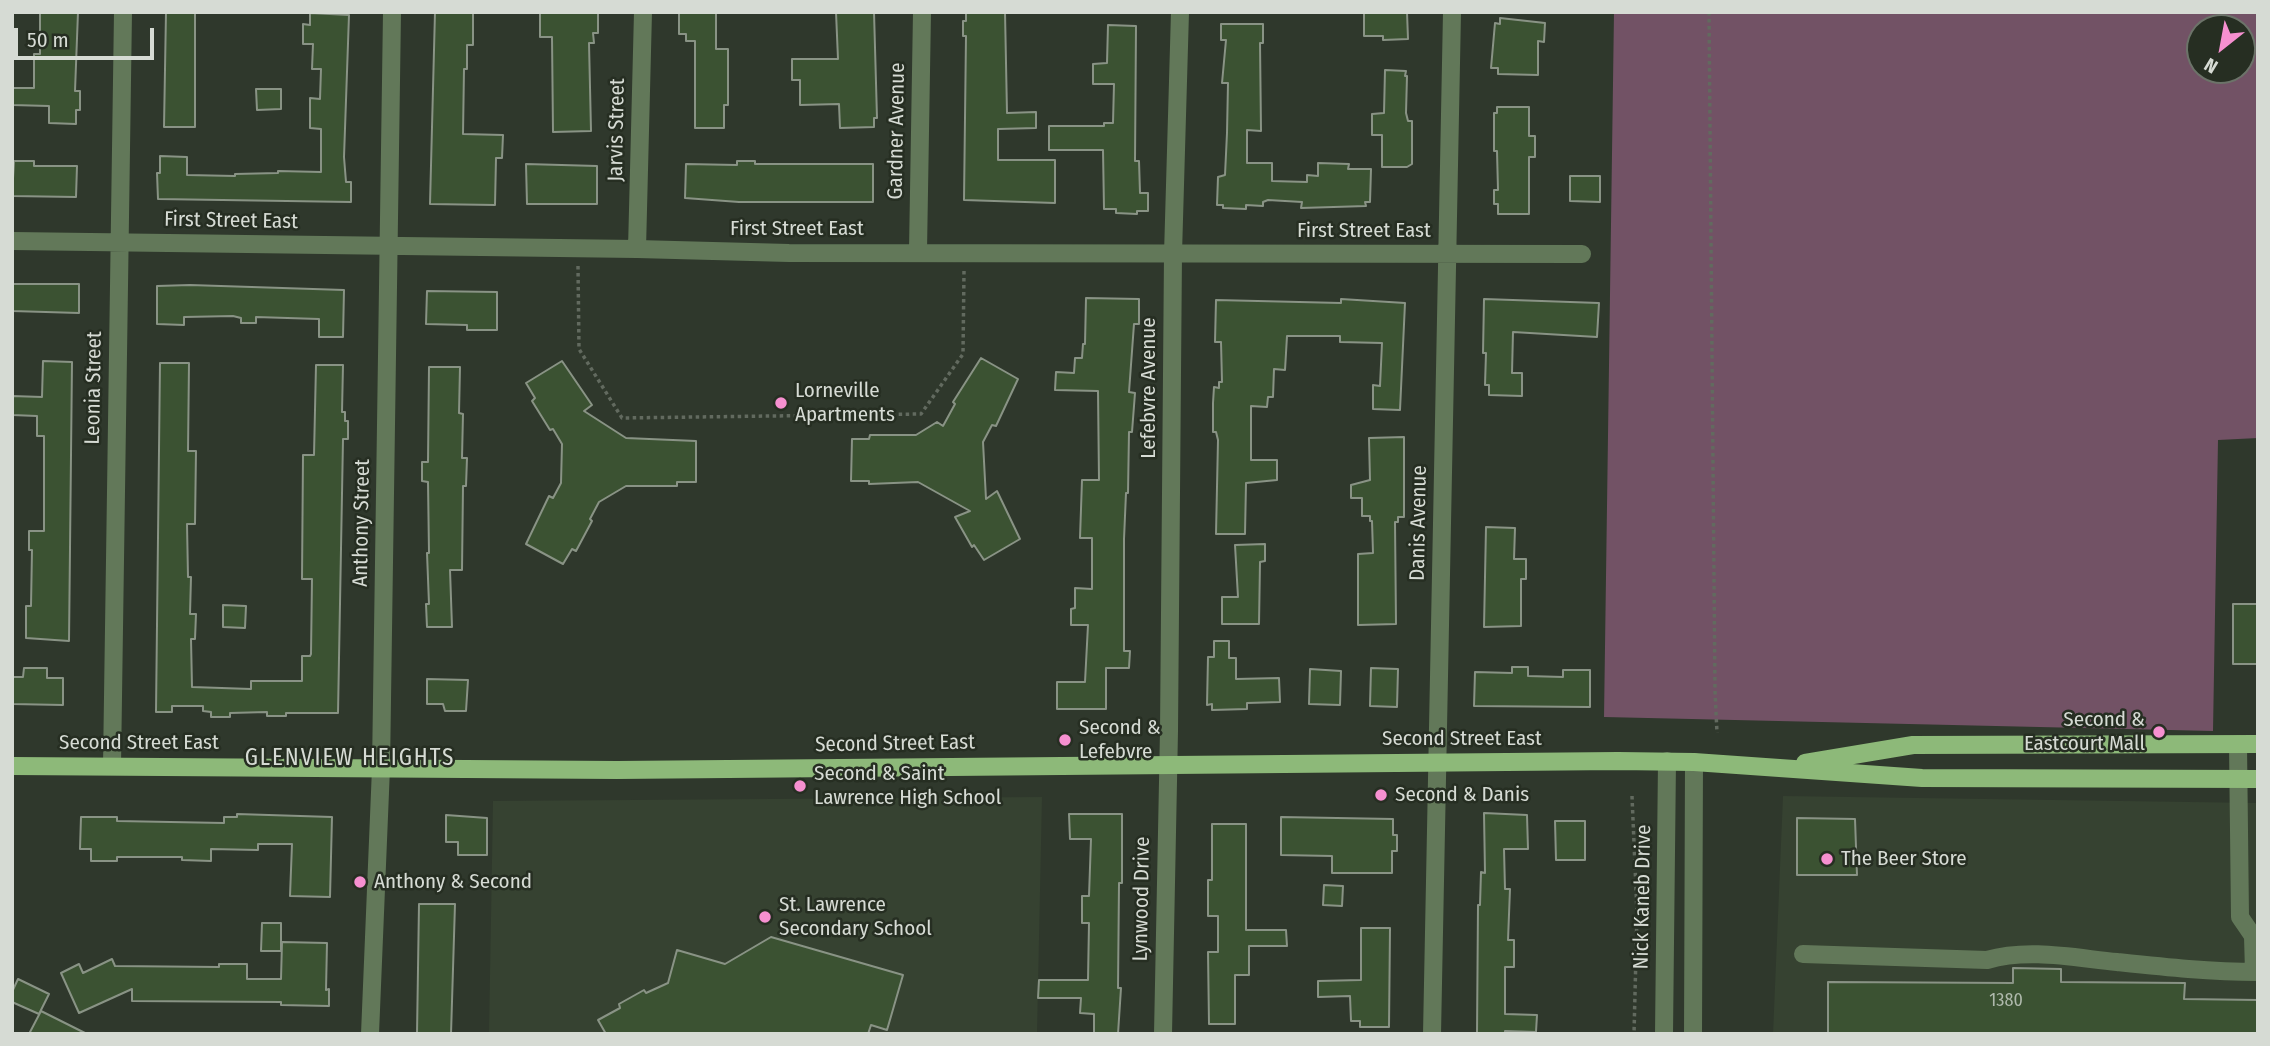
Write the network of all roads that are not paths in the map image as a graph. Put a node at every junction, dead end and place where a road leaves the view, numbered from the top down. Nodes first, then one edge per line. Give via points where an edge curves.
1 (123, 12) edge
2 (392, 12) edge
3 (643, 12) edge
4 (922, 12) edge
5 (1180, 12) edge
6 (1452, 12) edge
7 (12, 241) edge
8 (119, 242) junction
9 (388, 246) junction
10 (637, 249) junction
11 (918, 251) junction
12 (1173, 254) junction
13 (1447, 254) junction
14 (1583, 254) dead end
15 (2238, 744) junction
16 (2258, 744) edge
17 (1437, 761) junction
18 (1667, 761) junction
19 (1694, 762) junction
20 (112, 765) junction
21 (1168, 765) junction
22 (12, 766) edge
23 (381, 768) junction
24 (1777, 768) junction
25 (2249, 779) edge
26 (2255, 932) edge
27 (1803, 954) dead end
28 (2256, 972) edge
29 (370, 1034) edge
30 (1163, 1034) edge
31 (1432, 1034) edge
32 (1664, 1034) edge
33 (1693, 1034) edge

1 - 8 street, Leonia Street
2 - 9 street, Anthony Street
3 - 10 street, Jarvis Street
4 - 11 street, Gardner Avenue
5 - 12 street, Lefebvre Avenue
6 - 13 street, Danis Avenue
7 - 8 street, First Street East
8 - 9 street, First Street East
8 - 20 street, Leonia Street
9 - 10 street, First Street East
9 - 23 street, Anthony Street
10 - 11 street, First Street East
11 - 12 street, First Street East
12 - 13 street, First Street East
12 - 21 street, Lefebvre Avenue
13 - 14 street, First Street East
13 - 17 street, Danis Avenue
15 - 16 main road, Second Street East
15 - 24 main road, Second Street East via 1913,745
15 - 25 street
17 - 18 main road, Second Street East
17 - 21 main road, Second Street East
17 - 31 street, Danis Avenue
18 - 19 main road, Second Street East
18 - 32 street, Nick Kaneb Drive
19 - 24 main road, Second Street East
19 - 33 street
20 - 22 main road, Second Street East
20 - 23 main road, Second Street East
21 - 23 main road, Second Street East
21 - 30 street, Lynwood Drive
23 - 29 street, Anthony Street
24 - 25 main road, Second Street East via 1922,778
25 - 26 street via 2240,917
26 - 28 street
27 - 28 street via 1987,960 2056,956 2209,972

